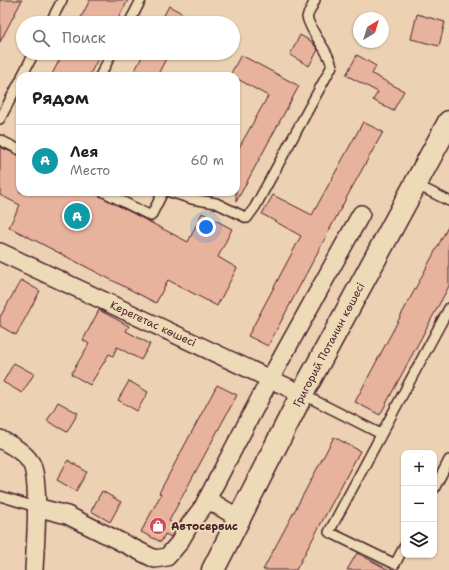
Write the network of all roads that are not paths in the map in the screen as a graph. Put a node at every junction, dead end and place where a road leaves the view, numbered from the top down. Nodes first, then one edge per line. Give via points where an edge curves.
1 (62, 0) edge
2 (141, 0) edge
3 (314, 0) edge
4 (54, 16) edge
5 (132, 16) edge
6 (30, 60) edge
7 (108, 60) edge
8 (24, 72) edge
9 (102, 72) edge
10 (16, 89) edge
11 (0, 119) edge
12 (449, 122) edge
13 (0, 140) edge
14 (16, 148) edge
15 (415, 184) junction
16 (112, 196) edge
17 (161, 196) edge
18 (183, 196) edge
19 (449, 201) edge
20 (361, 214) dead end
21 (1, 255) edge
22 (449, 308) edge
23 (270, 379) junction
24 (302, 394) junction
25 (380, 434) junction
26 (0, 439) edge
27 (449, 460) edge
28 (436, 486) edge
29 (0, 496) edge
30 (207, 499) junction
31 (36, 507) junction
32 (240, 519) junction
33 (401, 553) edge
34 (34, 570) edge
35 (213, 570) edge

1 - 4 lane
2 - 5 lane
3 - 18 lane via 307,17 310,28 329,56 332,66 255,207 247,218 216,203
6 - 8 lane
7 - 9 lane
10 - 11 lane
12 - 15 street, Григорий Потанин көшесі
13 - 14 lane
15 - 19 lane
15 - 24 street, Григорий Потанин көшесі
16 - 17 lane via 151,216
20 - 23 street
21 - 23 street, Керегетас көшесі
22 - 25 lane
23 - 24 street, Керегетас көшесі
23 - 30 street
24 - 25 lane
24 - 32 street, Григорий Потанин көшесі
25 - 33 lane via 329,532 395,564
26 - 31 street via 16,448 31,464 36,481
27 - 28 lane
29 - 31 lane
30 - 31 street via 167,557 155,559 67,515
30 - 32 street
31 - 34 street
32 - 35 street, Григорий Потанин көшесі

